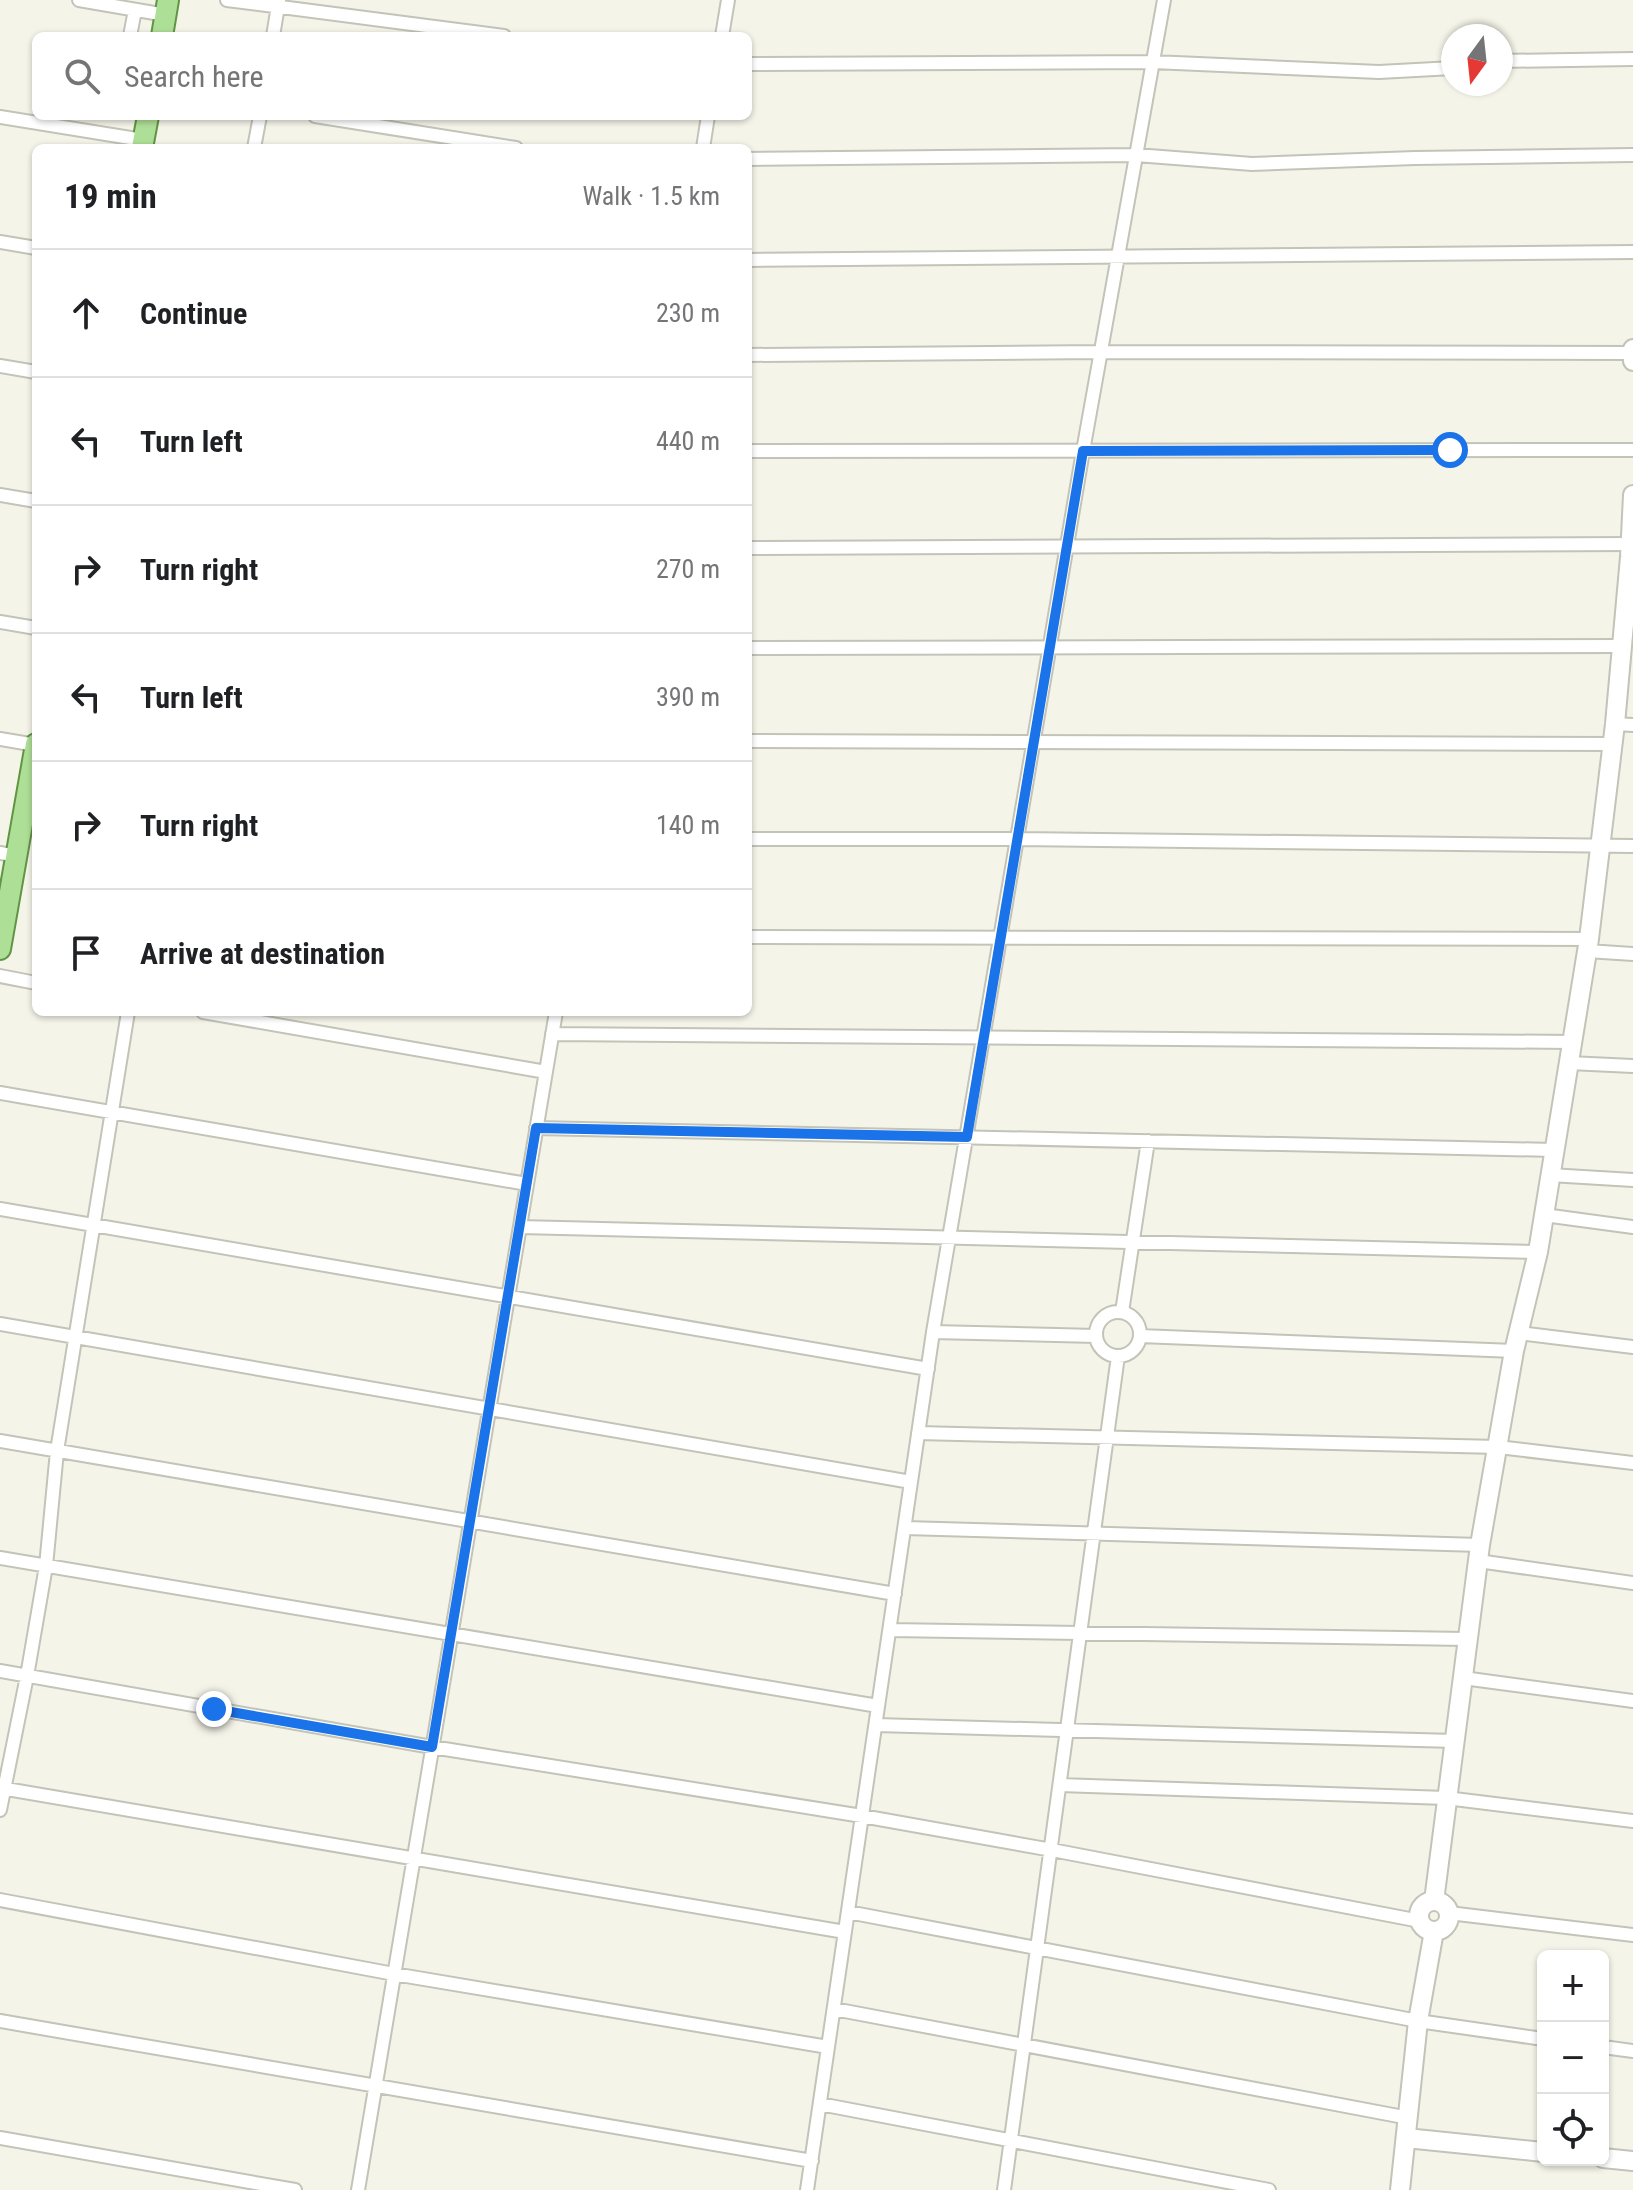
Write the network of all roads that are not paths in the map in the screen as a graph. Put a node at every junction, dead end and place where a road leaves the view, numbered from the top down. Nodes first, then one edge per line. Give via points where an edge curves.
1 (79, 0) edge
2 (227, 0) edge
3 (728, 0) edge
4 (1164, 0) edge
5 (279, 3) edge
6 (167, 7) edge
7 (135, 10) junction
8 (131, 32) edge
9 (163, 32) edge
10 (274, 32) edge
11 (477, 32) edge
12 (723, 32) edge
13 (1633, 59) edge
14 (1513, 61) edge
15 (1153, 62) junction
16 (752, 64) edge
17 (1441, 69) edge
18 (0, 117) edge
19 (147, 120) edge
20 (259, 120) edge
21 (340, 120) edge
22 (707, 120) edge
23 (143, 144) edge
24 (255, 144) edge
25 (491, 144) edge
26 (704, 144) edge
27 (1136, 155) junction
28 (1633, 155) edge
29 (752, 159) edge
30 (0, 242) edge
31 (32, 247) edge
32 (1633, 252) edge
33 (1118, 256) junction
34 (752, 260) edge
35 (1100, 352) junction
36 (1633, 354) edge
37 (752, 355) edge
38 (0, 366) edge
39 (32, 371) edge
40 (1633, 450) edge
41 (752, 451) edge
42 (1083, 451) junction
43 (0, 495) edge
44 (1633, 495) edge
45 (32, 500) edge
46 (1066, 547) junction
47 (752, 548) edge
48 (1631, 553) edge
49 (0, 622) edge
50 (32, 627) edge
51 (1622, 646) junction
52 (1049, 647) junction
53 (752, 648) edge
54 (1626, 676) edge
55 (1624, 725) edge
56 (0, 739) edge
57 (752, 741) edge
58 (1034, 742) junction
59 (32, 743) edge
60 (1612, 744) junction
61 (32, 794) edge
62 (29, 831) edge
63 (752, 839) edge
64 (1017, 839) junction
65 (1600, 845) junction
66 (1633, 846) edge
67 (8, 854) edge
68 (752, 937) edge
69 (1000, 937) junction
70 (1588, 945) junction
71 (0, 949) edge
72 (1633, 954) edge
73 (0, 976) edge
74 (32, 982) edge
75 (127, 1016) edge
76 (226, 1016) edge
77 (555, 1016) edge
78 (552, 1034) junction
79 (984, 1037) junction
80 (1572, 1042) junction
81 (1569, 1063) junction
82 (1633, 1066) edge
83 (546, 1072) junction
84 (0, 1093) edge
85 (111, 1112) junction
86 (536, 1128) junction
87 (967, 1137) junction
88 (1148, 1141) junction
89 (1554, 1150) junction
90 (1550, 1175) junction
91 (1633, 1180) edge
92 (527, 1184) junction
93 (0, 1209) edge
94 (1544, 1215) junction
95 (95, 1225) junction
96 (520, 1227) junction
97 (1633, 1227) edge
98 (949, 1238) junction
99 (1133, 1242) junction
100 (1538, 1252) junction
101 (508, 1297) junction
102 (1122, 1312) junction
103 (0, 1324) edge
104 (933, 1332) junction
105 (1519, 1333) junction
106 (1096, 1336) junction
107 (1140, 1336) junction
108 (76, 1338) junction
109 (1633, 1347) edge
110 (1514, 1351) junction
111 (1118, 1356) junction
112 (928, 1369) junction
113 (489, 1409) junction
114 (918, 1433) junction
115 (1107, 1437) junction
116 (0, 1441) edge
117 (1498, 1447) junction
118 (57, 1451) junction
119 (1633, 1463) edge
120 (911, 1482) junction
121 (470, 1522) junction
122 (905, 1528) junction
123 (1094, 1534) junction
124 (1479, 1553) junction
125 (0, 1558) edge
126 (46, 1566) junction
127 (1633, 1583) edge
128 (895, 1594) junction
129 (890, 1630) junction
130 (1081, 1633) junction
131 (451, 1634) junction
132 (1467, 1639) junction
133 (0, 1671) edge
134 (27, 1676) junction
135 (1463, 1678) junction
136 (1633, 1701) edge
137 (878, 1706) junction
138 (876, 1725) junction
139 (1068, 1730) junction
140 (1455, 1741) junction
141 (432, 1747) junction
142 (1060, 1785) junction
143 (2, 1788) edge
144 (1446, 1798) junction
145 (0, 1810) edge
146 (862, 1816) junction
147 (1633, 1821) edge
148 (1052, 1850) junction
149 (413, 1858) junction
150 (0, 1900) edge
151 (1434, 1901) junction
152 (848, 1912) junction
153 (1449, 1913) junction
154 (1427, 1926) junction
155 (845, 1932) junction
156 (1633, 1935) edge
157 (1039, 1948) junction
158 (394, 1974) junction
159 (834, 2009) junction
160 (0, 2021) edge
161 (1418, 2021) junction
162 (1537, 2038) edge
163 (1025, 2045) junction
164 (828, 2047) junction
165 (1609, 2048) edge
166 (1633, 2051) edge
167 (375, 2085) junction
168 (820, 2104) junction
169 (1409, 2118) junction
170 (0, 2138) edge
171 (1406, 2138) junction
172 (1011, 2141) junction
173 (1537, 2151) edge
174 (1609, 2159) edge
175 (812, 2161) junction
176 (1633, 2161) edge
177 (295, 2190) edge
178 (358, 2190) edge
179 (807, 2190) edge
180 (1004, 2190) edge
181 (1269, 2190) edge
182 (1400, 2190) edge

1 - 7 street
2 - 5 street
3 - 12 street
4 - 15 street
5 - 10 street
5 - 11 street
6 - 7 street
6 - 9 main road
7 - 8 street
13 - 14 street
15 - 16 street
15 - 17 street via 1379,72
15 - 27 street
18 - 23 street
19 - 23 main road
20 - 24 street
21 - 25 street
22 - 26 street
27 - 28 street via 1252,164
27 - 29 street
27 - 33 street
30 - 31 street
32 - 33 street
33 - 34 street
33 - 35 street
35 - 36 street
35 - 37 street
35 - 42 street
38 - 39 street
40 - 42 street
41 - 42 street
42 - 46 street
43 - 45 street
44 - 48 main road
46 - 47 street
46 - 48 street
46 - 52 street
48 - 51 main road
49 - 50 street
51 - 52 street
51 - 54 main road
52 - 53 street
52 - 58 street
54 - 55 main road
55 - 60 main road
56 - 59 street
57 - 58 street
58 - 60 street
58 - 64 street
60 - 65 main road
61 - 62 main road
62 - 67 main road
63 - 64 street
64 - 65 street
64 - 69 street
65 - 66 street
65 - 70 main road
67 - 71 main road
68 - 69 street
69 - 70 street
69 - 79 street
70 - 72 street
70 - 80 main road
73 - 74 street
75 - 85 street
76 - 83 street
77 - 78 street
78 - 79 street
78 - 83 street
79 - 80 street
79 - 87 street
80 - 81 main road
81 - 82 street
81 - 89 main road
83 - 86 street
84 - 85 street
85 - 92 street
85 - 95 street
86 - 87 street
86 - 92 street
87 - 88 street
87 - 98 street
88 - 89 street
88 - 99 street
89 - 90 main road
90 - 91 street
90 - 94 main road
92 - 96 street
93 - 95 street
94 - 97 street
94 - 100 main road
95 - 101 street
95 - 108 street
96 - 98 street
96 - 101 street
98 - 99 street
98 - 104 street
99 - 100 street
99 - 102 street
100 - 105 main road
101 - 112 street
101 - 113 street
102 - 106 street via 1100,1321
102 - 107 street via 1135,1321
103 - 108 street
104 - 106 street
104 - 112 street
105 - 109 street
105 - 110 main road
106 - 111 street via 1103,1350
107 - 110 street
107 - 111 street via 1133,1350
108 - 113 street
108 - 118 street
110 - 117 main road
111 - 115 street
112 - 114 street
113 - 120 street
113 - 121 street
114 - 115 street
114 - 120 street
115 - 117 street
115 - 123 street
116 - 118 street
117 - 119 street
117 - 124 main road
118 - 121 street
118 - 126 street
120 - 122 street
121 - 128 street
121 - 131 street
122 - 123 street
122 - 128 street
123 - 124 street
123 - 130 street
124 - 127 street
124 - 132 main road
125 - 126 street
126 - 131 street
126 - 134 street
128 - 129 street
129 - 130 street
129 - 137 street
130 - 132 street
130 - 139 street
131 - 137 street
131 - 141 street
132 - 135 main road
133 - 134 street
134 - 141 street
134 - 143 street
135 - 136 street
135 - 140 main road
137 - 138 street
138 - 139 street
138 - 146 street
139 - 140 street
139 - 142 street
140 - 144 main road
141 - 146 street
141 - 149 street
142 - 144 street
142 - 148 street
143 - 145 street
143 - 149 street
144 - 147 street
144 - 151 main road
146 - 148 street
146 - 152 street
148 - 154 street
148 - 157 street
149 - 155 street
149 - 158 street
150 - 158 street
151 - 153 main road
151 - 154 main road via 1420,1910
152 - 155 street
152 - 157 street
153 - 154 main road via 1447,1924
153 - 156 street
154 - 161 main road
155 - 159 street
157 - 161 street
157 - 163 street
158 - 164 street
158 - 167 street
159 - 163 street
159 - 164 street
160 - 167 street
161 - 162 street
161 - 169 main road
163 - 169 street
163 - 172 street
164 - 168 street
165 - 166 street
167 - 175 street
167 - 178 street
168 - 172 street
168 - 175 street
169 - 171 main road
170 - 177 street
171 - 173 main road
171 - 182 main road
172 - 180 street
172 - 181 street
174 - 176 main road
175 - 179 street

